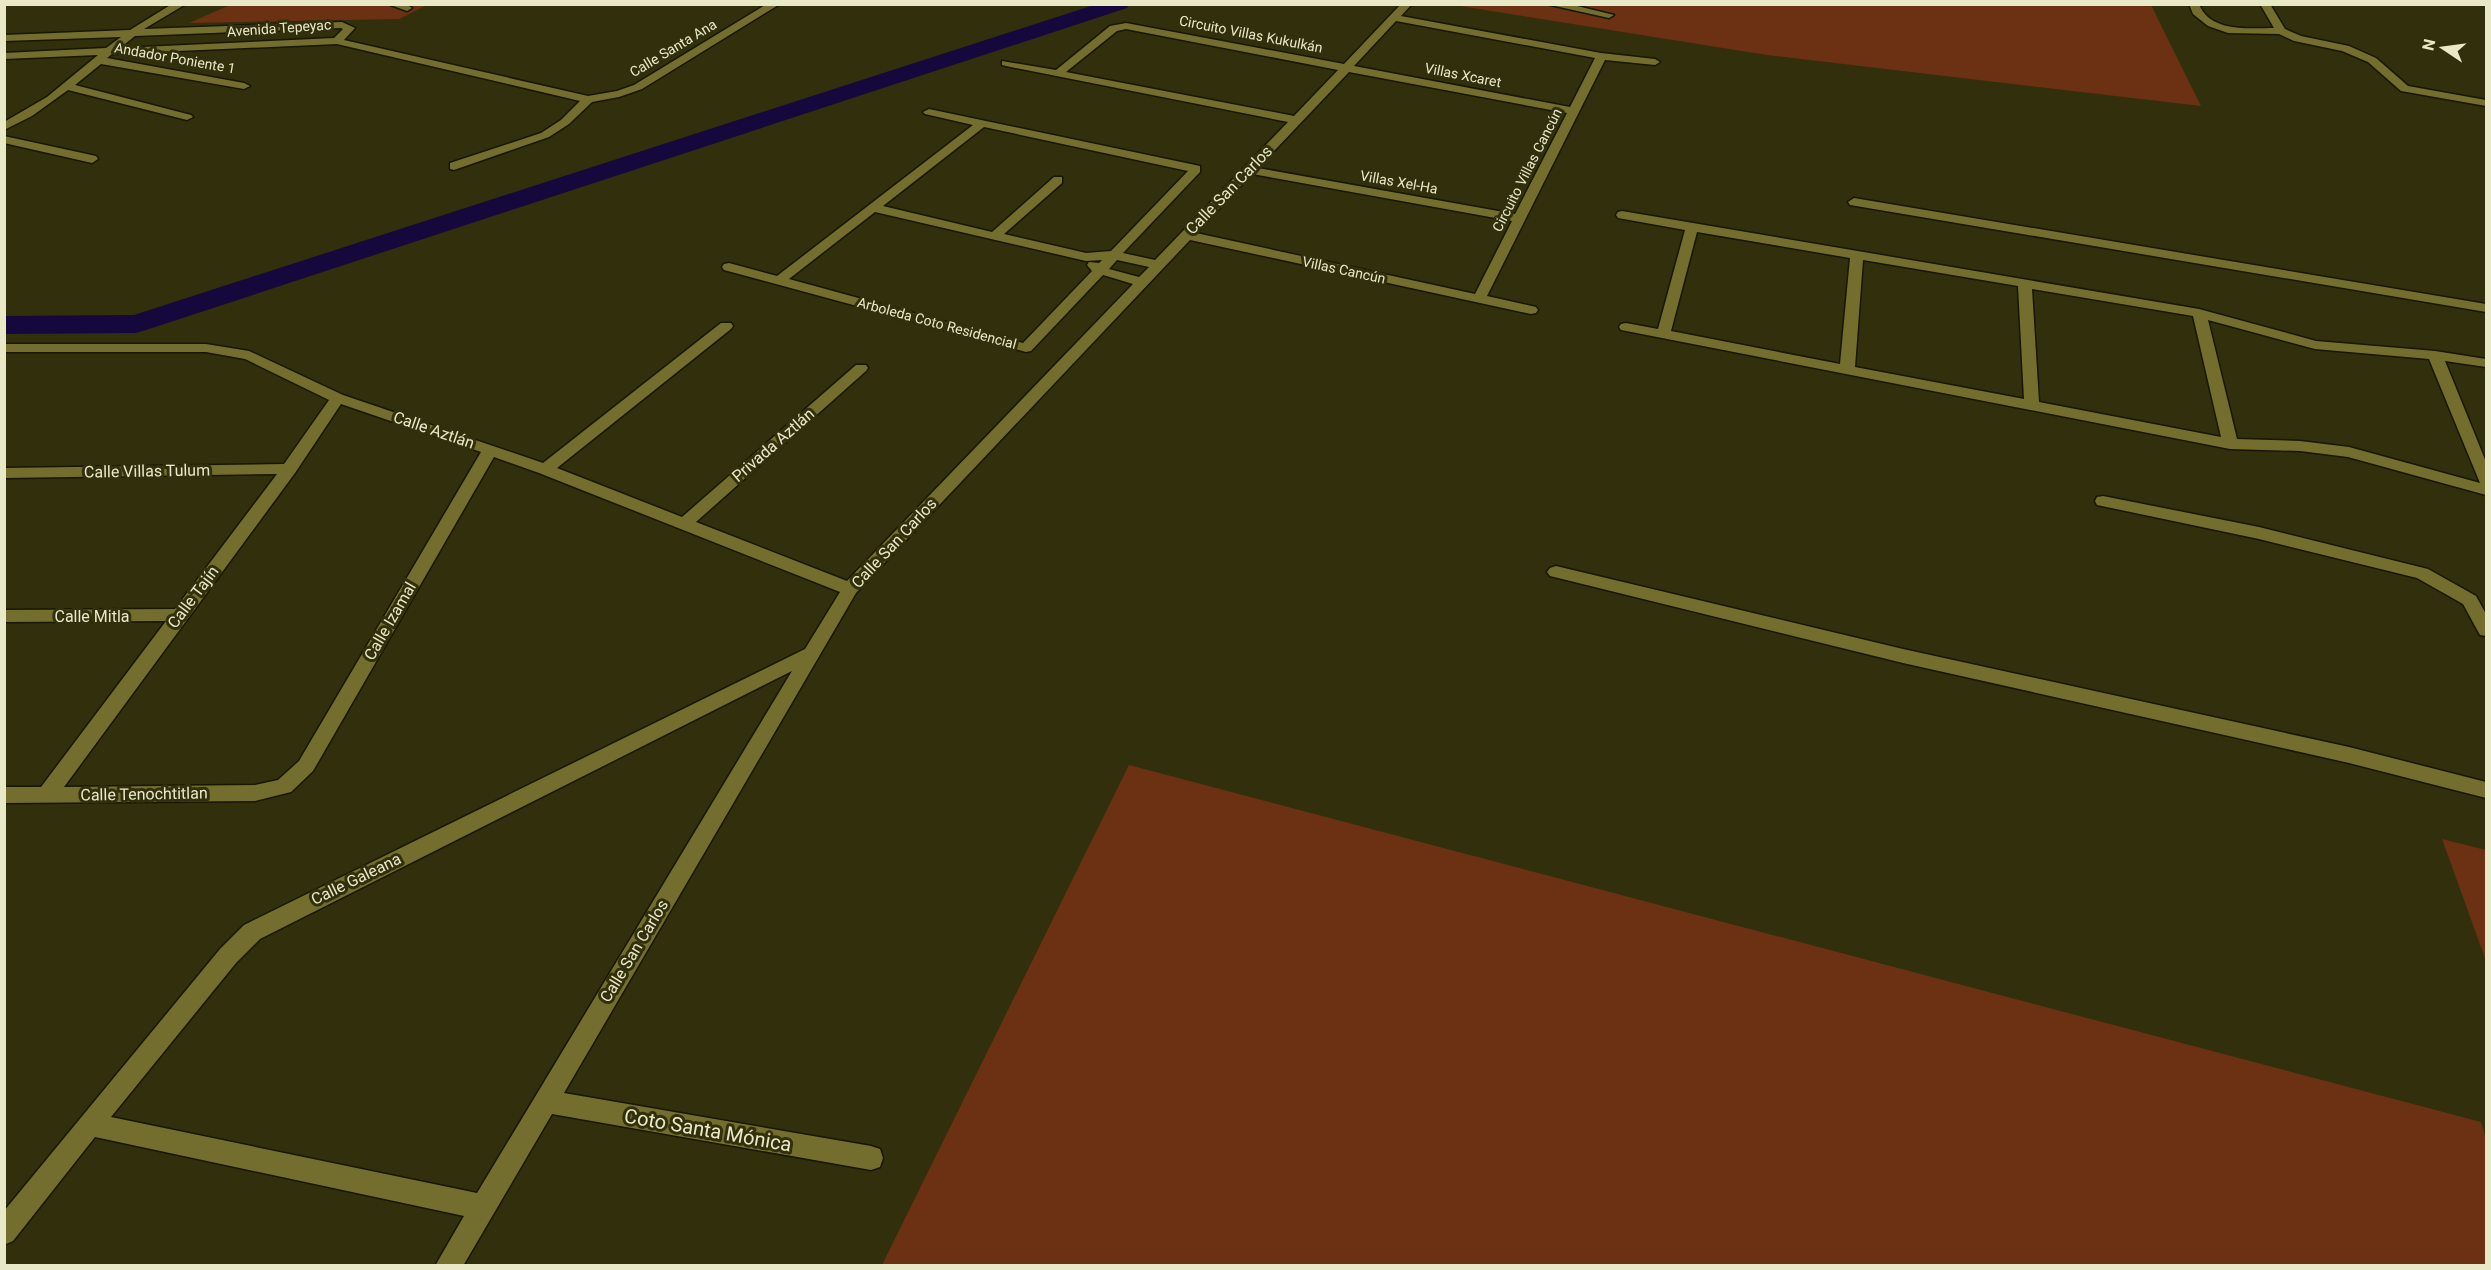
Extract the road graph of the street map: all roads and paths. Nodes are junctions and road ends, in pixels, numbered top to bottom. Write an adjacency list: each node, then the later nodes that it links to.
1 (181, 4): 11 (street)
2 (393, 4): 7 (street)
3 (775, 4): 24 (street, Calle Santa Ana)
4 (1551, 4): 9 (street)
5 (2194, 4): 10 (street)
6 (2265, 4): 10 (street)
7 (407, 8)
8 (1401, 11): 16 (street); 20 (street, Calle San Carlos)
9 (1609, 15)
10 (2281, 31): 25 (street)
11 (131, 33): 12 (street, Avenida Tepeyac); 13 (street, Avenida Tepeyac); 14 (street)
12 (4, 39)
13 (337, 41): 14 (street, Avenida Tepeyac); 24 (street)
14 (109, 52): 15 (street, Avenida Tepeyac); 17 (street)
15 (4, 56)
16 (1602, 56): 18 (street); 26 (street, Circuito Villas Cancún)
17 (99, 60): 22 (street, Andador Poniente 1); 23 (street)
18 (1655, 62)
19 (1006, 63): 21 (street)
20 (1347, 67): 21 (street, Circuito Villas Kukulkán); 26 (street, Villas Xcaret); 29 (street, Calle San Carlos)
21 (1058, 73): 29 (street)
22 (244, 86)
23 (68, 87): 28 (street); 31 (street)
24 (588, 99): 34 (street)
25 (2487, 103)
26 (1574, 111): 40 (street, Circuito Villas Cancún)
27 (928, 112): 30 (street, Arboleda Coto Residencial)
28 (187, 117)
29 (1296, 120): 35 (street, Calle San Carlos)
30 (982, 123): 38 (street); 44 (street, Arboleda Coto Residencial)
31 (4, 128)
32 (4, 139): 33 (street)
33 (92, 159)
34 (454, 166)
35 (1249, 170): 40 (street, Villas Xel-Ha); 42 (street, Calle San Carlos)
36 (1058, 180): 43 (street)
37 (1854, 202): 54 (street)
38 (873, 208): 43 (street); 50 (street)
39 (1622, 215): 41 (street)
40 (1519, 219): 53 (street, Circuito Villas Cancún)
41 (1692, 227): 45 (street); 59 (street)
42 (1187, 235): 47 (street, Calle San Carlos); 53 (street, Villas Cancún)
43 (995, 236): 46 (street)
44 (1114, 255): 46 (street); 47 (street); 49 (street, Arboleda Coto Residencial)
45 (1857, 255): 52 (street); 64 (street)
46 (1086, 257): 49 (street)
47 (1158, 265): 51 (street, Calle San Carlos)
48 (729, 267): 50 (street, Arboleda Coto Residencial)
49 (1100, 270): 50 (street, Arboleda Coto Residencial); 51 (street)
50 (780, 280)
51 (1142, 282): 77 (street, Calle San Carlos)
52 (2025, 284): 56 (street); 66 (street)
53 (1479, 299): 55 (street, Villas Cancún)
54 (2487, 308)
55 (1532, 310)
56 (2199, 313): 61 (street); 67 (street)
57 (726, 326): 70 (street)
58 (1626, 327): 59 (street)
59 (1663, 335): 64 (street)
60 (4, 348): 65 (street, Calle Aztlán)
61 (2435, 355): 62 (street); 72 (street)
62 (2487, 363)
63 (861, 368): 75 (street, Privada Aztlán)
64 (1847, 370): 66 (street)
65 (338, 398): 68 (street, Calle Aztlán); 69 (street, Calle Tajín)
66 (2032, 406): 67 (street)
67 (2230, 444): 73 (street)
68 (490, 450): 70 (street, Calle Aztlán); 82 (street, Calle Izamal)
69 (289, 469): 71 (street, Calle Villas Tulum); 78 (street, Calle Tajín)
70 (544, 469): 75 (street, Calle Aztlán)
71 (4, 473)
72 (2487, 480)
73 (2487, 490)
74 (2103, 501): 80 (street)
75 (685, 522): 77 (street, Calle Aztlán)
76 (1556, 572): 83 (street)
77 (850, 589): 81 (street, Calle San Carlos)
78 (180, 615): 79 (street, Calle Mitla); 85 (street, Calle Tajín)
79 (4, 616)
80 (2487, 630)
81 (810, 654): 86 (street, Calle San Carlos); 87 (street, Calle Galeana)
82 (284, 786): 85 (street, Calle Tenochtitlan)
83 (2487, 790)
84 (4, 795): 85 (street, Calle Tenochtitlan)
85 (46, 795)
86 (545, 1101): 88 (street, Coto Santa Mónica); 89 (street, Calle San Carlos)
87 (90, 1124): 89 (street); 90 (street, Calle Galeana)
88 (871, 1158)
89 (483, 1207): 91 (street, Calle San Carlos)
90 (4, 1232)
91 (448, 1266)

